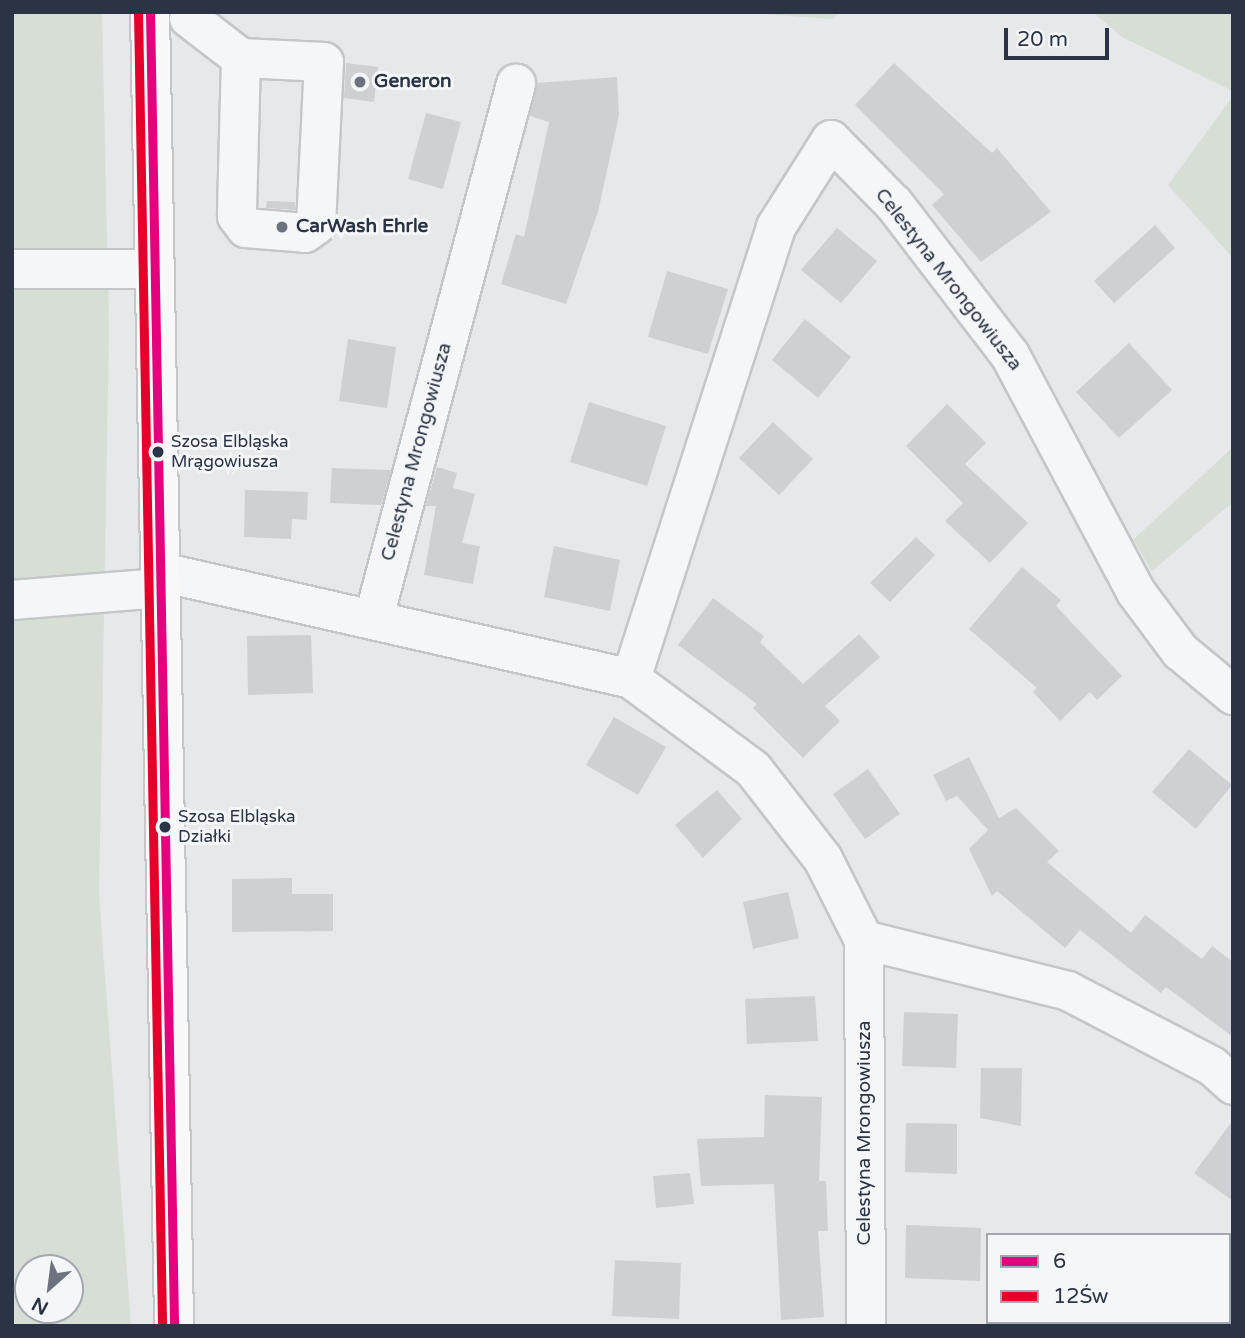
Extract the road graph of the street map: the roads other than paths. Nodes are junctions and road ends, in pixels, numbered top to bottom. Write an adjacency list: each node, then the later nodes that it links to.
1 (150, 12): 6 (main road)
2 (189, 18): 3 (street)
3 (241, 58): 3 (street)
4 (516, 84): 9 (street, Celestyna Mrongowiusza)
5 (12, 269): 6 (street)
6 (155, 269): 7 (main road)
7 (161, 580): 8 (street, Celestyna Mrongowiusza); 9 (street, Celestyna Mrongowiusza); 14 (main road)
8 (12, 600)
9 (374, 617): 10 (street, Celestyna Mrongowiusza)
10 (631, 679): 11 (street, Celestyna Mrongowiusza); 12 (street, Celestyna Mrongowiusza)
11 (1233, 695)
12 (864, 940): 13 (street); 15 (street, Celestyna Mrongowiusza)
13 (1233, 1085)
14 (174, 1326)
15 (866, 1326)

